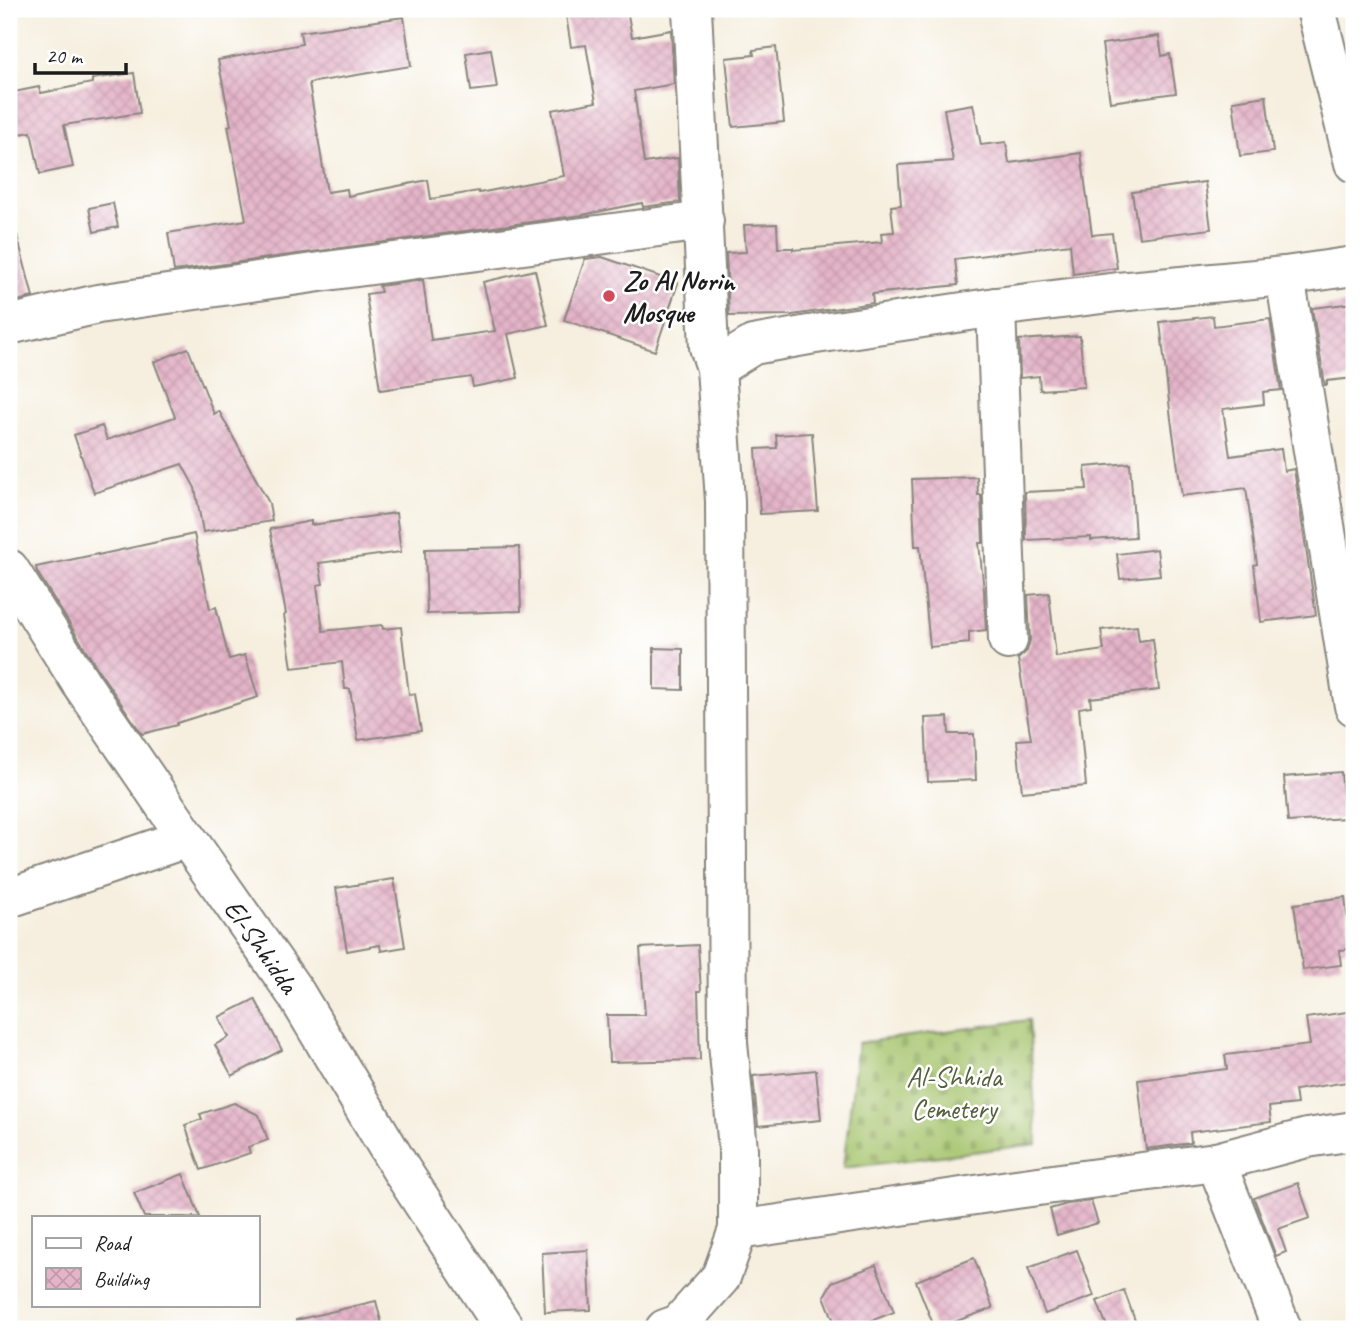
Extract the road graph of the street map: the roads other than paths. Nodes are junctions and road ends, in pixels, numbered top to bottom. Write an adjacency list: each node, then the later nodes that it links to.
1 (692, 9): 4 (street)
2 (1316, 9): 3 (street)
3 (1354, 163)
4 (704, 221): 8 (street); 9 (street)
5 (1354, 266): 6 (street)
6 (1285, 276): 7 (street); 12 (street)
7 (996, 307): 9 (street); 11 (street)
8 (9, 325)
9 (716, 368): 17 (street)
10 (9, 569): 13 (street, El-Shhidda)
11 (1009, 640)
12 (1354, 706)
13 (187, 838): 14 (street); 18 (street, El-Shhidda)
14 (9, 898)
15 (1354, 1131): 16 (street)
16 (1216, 1162): 17 (street); 20 (street)
17 (738, 1230): 19 (street)
18 (505, 1329)
19 (664, 1329)
20 (1282, 1329)

